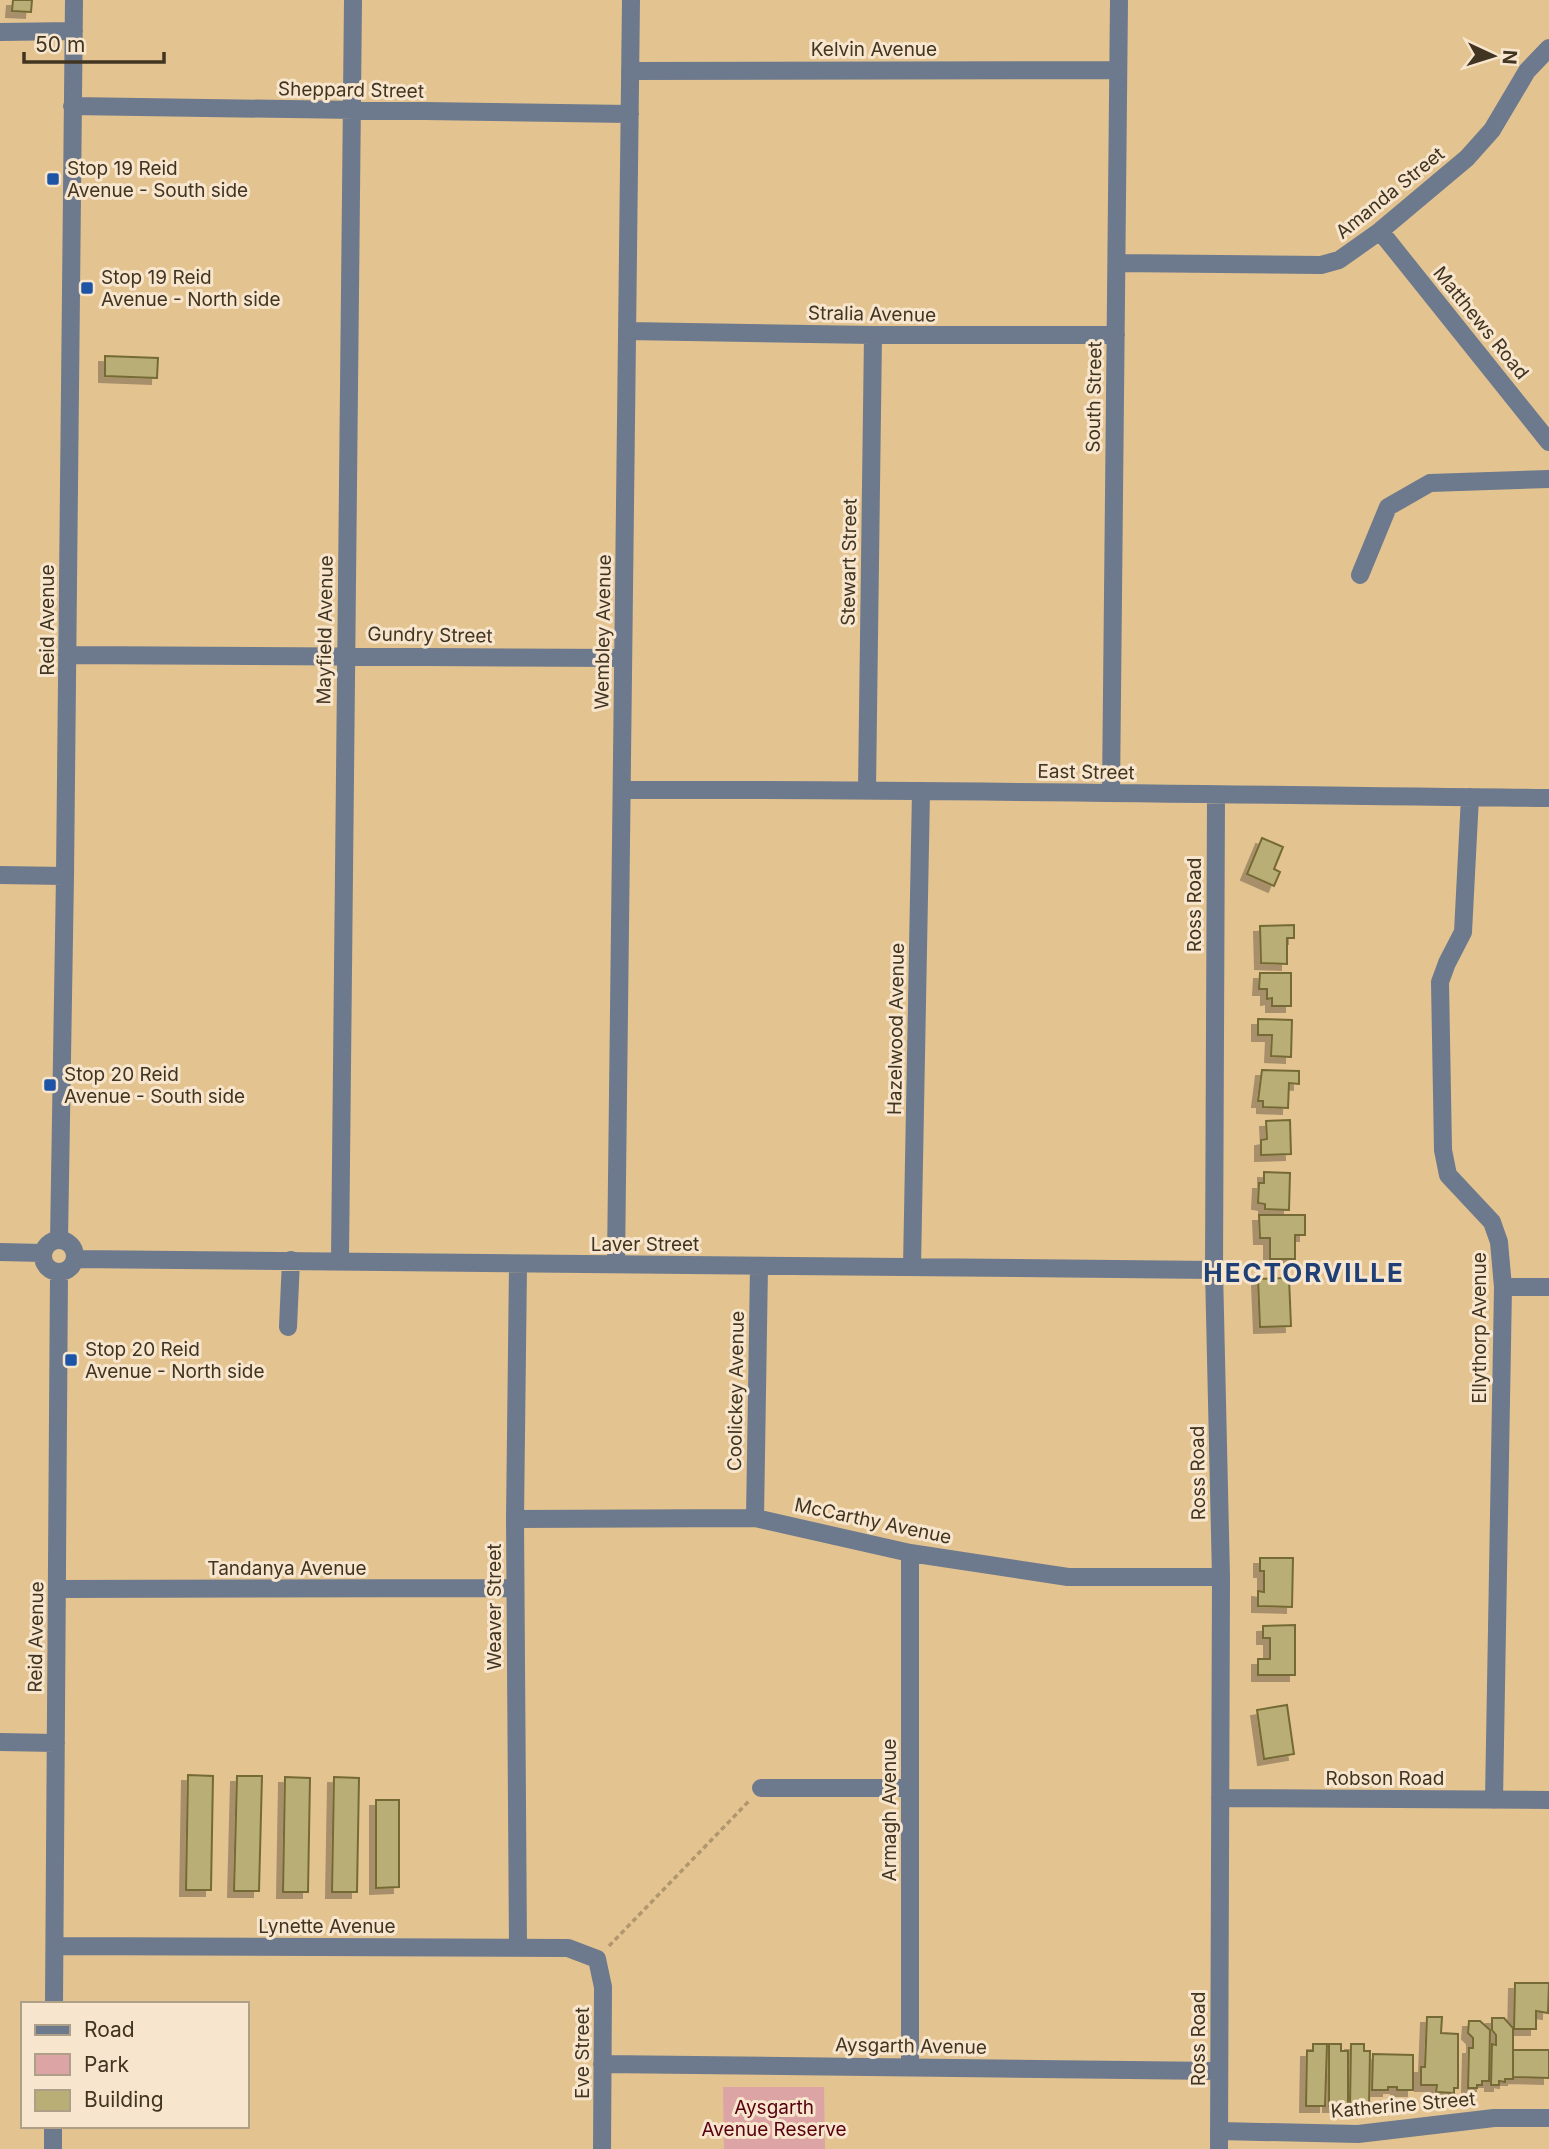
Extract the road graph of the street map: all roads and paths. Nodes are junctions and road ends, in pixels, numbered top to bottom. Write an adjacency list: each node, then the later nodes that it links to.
1 (74, 0): 5 (street, Reid Avenue)
2 (353, 0): 11 (street, Mayfield Avenue)
3 (631, 0): 9 (street, Wembley Avenue)
4 (1119, 0): 8 (street, South Street)
5 (74, 31): 6 (street); 10 (street, Reid Avenue)
6 (0, 32)
7 (1549, 48): 13 (street, Amanda Street)
8 (1117, 70): 9 (street, Kelvin Avenue); 14 (street, South Street)
9 (631, 71): 12 (street, Wembley Avenue)
10 (72, 106): 11 (street, Sheppard Street); 21 (street, Reid Avenue)
11 (352, 111): 12 (street, Sheppard Street); 22 (street, Mayfield Avenue)
12 (630, 114): 15 (street, Wembley Avenue)
13 (1380, 231): 14 (street, Amanda Street); 18 (street, Matthews Road)
14 (1117, 262): 17 (street, South Street)
15 (627, 331): 16 (street, Stralia Avenue); 23 (street, Wembley Avenue)
16 (873, 335): 17 (street, Stralia Avenue); 24 (street, Stewart Street)
17 (1116, 335): 27 (street, South Street)
18 (1549, 442)
19 (1549, 479): 20 (street)
20 (1360, 575)
21 (67, 655): 22 (street, Gundry Street); 32 (street, Reid Avenue)
22 (346, 655): 23 (street, Gundry Street); 38 (street, Mayfield Avenue)
23 (623, 658): 25 (street, Wembley Avenue)
24 (867, 789): 25 (street, East Street); 26 (street, East Street)
25 (622, 790): 39 (street, Wembley Avenue)
26 (921, 791): 27 (street, East Street); 42 (street, Hazelwood Avenue)
27 (1111, 793): 28 (street, East Street)
28 (1216, 796): 29 (street, East Street); 43 (street, Ross Road)
29 (1470, 797): 30 (street, East Street); 45 (street, Ellythorp Avenue)
30 (1549, 798)
31 (0, 875): 32 (street)
32 (65, 876): 33 (street, Reid Avenue)
33 (59, 1240): 35 (street); 36 (street)
34 (0, 1252): 35 (street)
35 (43, 1253): 44 (street)
36 (75, 1259): 37 (street, Laver Street); 44 (street)
37 (291, 1260): 38 (street, Laver Street); 47 (street)
38 (340, 1260): 40 (street, Laver Street)
39 (616, 1264): 40 (street, Laver Street); 41 (street, Laver Street)
40 (518, 1265): 49 (street, Weaver Street)
41 (759, 1266): 42 (street, Laver Street); 48 (street, Coolickey Avenue)
42 (912, 1267): 43 (street, Laver Street)
43 (1214, 1270): 51 (street, Ross Road)
44 (59, 1272): 53 (street, Reid Avenue)
45 (1503, 1287): 46 (street); 59 (street, Ellythorp Avenue)
46 (1549, 1287)
47 (288, 1327)
48 (755, 1518): 49 (street, McCarthy Avenue); 50 (street, McCarthy Avenue)
49 (515, 1519): 52 (street, Weaver Street)
50 (910, 1553): 51 (street, McCarthy Avenue); 57 (street, Armagh Avenue)
51 (1222, 1577): 58 (street, Ross Road)
52 (515, 1588): 53 (street, Tandanya Avenue); 62 (street, Weaver Street)
53 (58, 1589): 55 (street, Reid Avenue)
54 (0, 1742): 55 (street)
55 (56, 1743): 61 (street, Reid Avenue)
56 (761, 1788): 57 (street); 63 (path)
57 (910, 1788): 66 (street, Armagh Avenue)
58 (1220, 1798): 59 (street, Robson Road); 67 (street, Ross Road)
59 (1494, 1800): 60 (street, Robson Road)
60 (1549, 1800)
61 (55, 1946): 62 (street, Lynette Avenue); 64 (street, Reid Avenue)
62 (518, 1948): 63 (street, Lynette Avenue)
63 (597, 1959): 65 (street, Eve Street)
64 (54, 2002)
65 (602, 2064): 66 (street, Aysgarth Avenue); 72 (street, Eve Street)
66 (910, 2067): 67 (street, Aysgarth Avenue)
67 (1219, 2070): 70 (street, Ross Road)
68 (1549, 2118): 70 (street, Katherine Street)
69 (53, 2128): 71 (street)
70 (1219, 2140)
71 (53, 2149)
72 (602, 2149)

